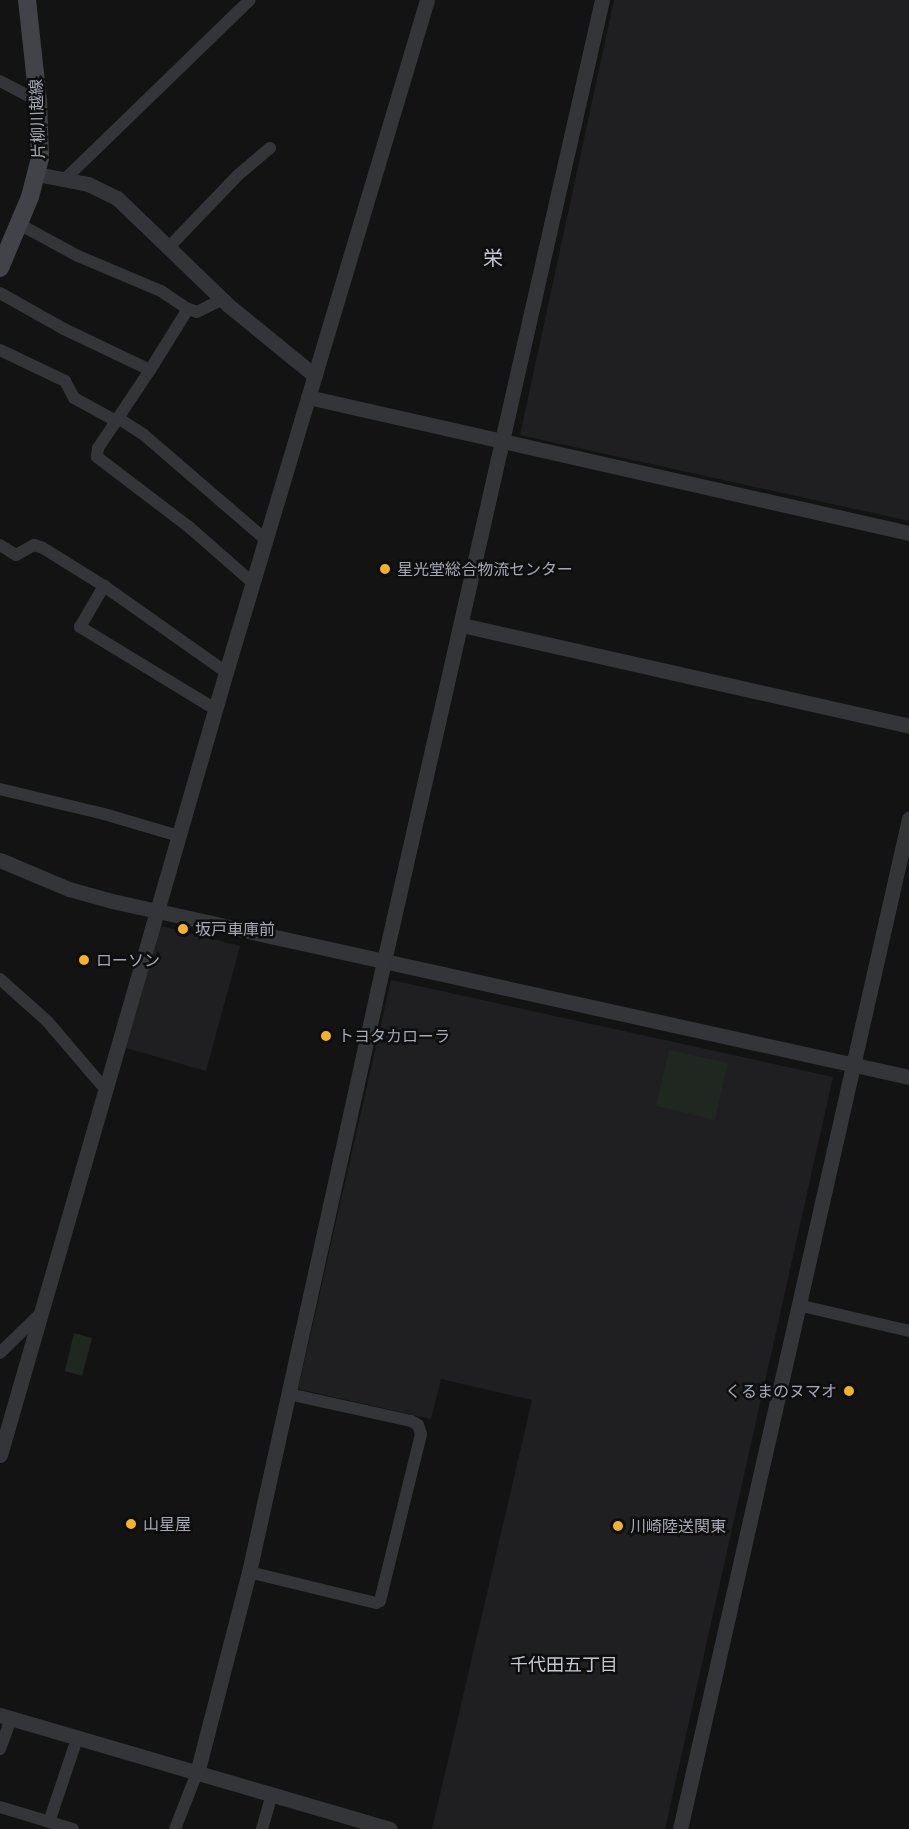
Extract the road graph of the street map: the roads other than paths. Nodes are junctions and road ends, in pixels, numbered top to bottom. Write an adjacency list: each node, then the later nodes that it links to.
1 (27, 0): 6 (main road, 片柳川越線)
2 (250, 0): 9 (street)
3 (427, 0): 19 (street)
4 (602, 0): 22 (street)
5 (0, 81): 6 (street)
6 (38, 101): 8 (main road, 片柳川越線)
7 (270, 148): 12 (street)
8 (37, 174): 9 (street); 10 (main road, 片柳川越線)
9 (65, 179): 12 (street)
10 (20, 224): 11 (main road, 片柳川越線); 16 (street)
11 (5, 240): 13 (main road, 片柳川越線)
12 (169, 247): 15 (street)
13 (0, 268)
14 (0, 293): 18 (street)
15 (222, 299): 16 (street); 19 (street)
16 (188, 309): 18 (street)
17 (0, 350): 21 (street)
18 (150, 370): 21 (street)
19 (315, 376): 20 (street)
20 (309, 397): 22 (street); 24 (street)
21 (117, 420): 24 (street); 26 (street)
22 (503, 441): 23 (street); 28 (street)
23 (909, 533)
24 (266, 540): 26 (street)
25 (0, 545): 27 (street)
26 (253, 583): 29 (street)
27 (104, 586): 29 (street); 30 (street)
28 (462, 625): 31 (street); 37 (street)
29 (226, 672): 30 (street)
30 (215, 709): 34 (street)
31 (909, 726)
32 (0, 789): 34 (street)
33 (909, 819): 39 (street)
34 (179, 836): 36 (street)
35 (0, 860): 36 (street)
36 (157, 911): 37 (street); 41 (street)
37 (384, 961): 39 (street); 46 (street)
38 (0, 979): 41 (street)
39 (853, 1065): 40 (street); 42 (street)
40 (909, 1077)
41 (105, 1089): 43 (street)
42 (798, 1305): 44 (street); 60 (street)
43 (42, 1312): 45 (street); 47 (street)
44 (909, 1331)
45 (0, 1353)
46 (288, 1394): 48 (street); 48 (street)
47 (0, 1453)
48 (249, 1572): 52 (street)
49 (6, 1717): 50 (street); 51 (street)
50 (77, 1739): 52 (street); 55 (street)
51 (0, 1749)
52 (197, 1773): 53 (street); 57 (street)
53 (272, 1793): 58 (street); 59 (street)
54 (0, 1809): 55 (street)
55 (49, 1822): 56 (street)
56 (73, 1829)
57 (175, 1829)
58 (262, 1829)
59 (390, 1829)
60 (680, 1829)

